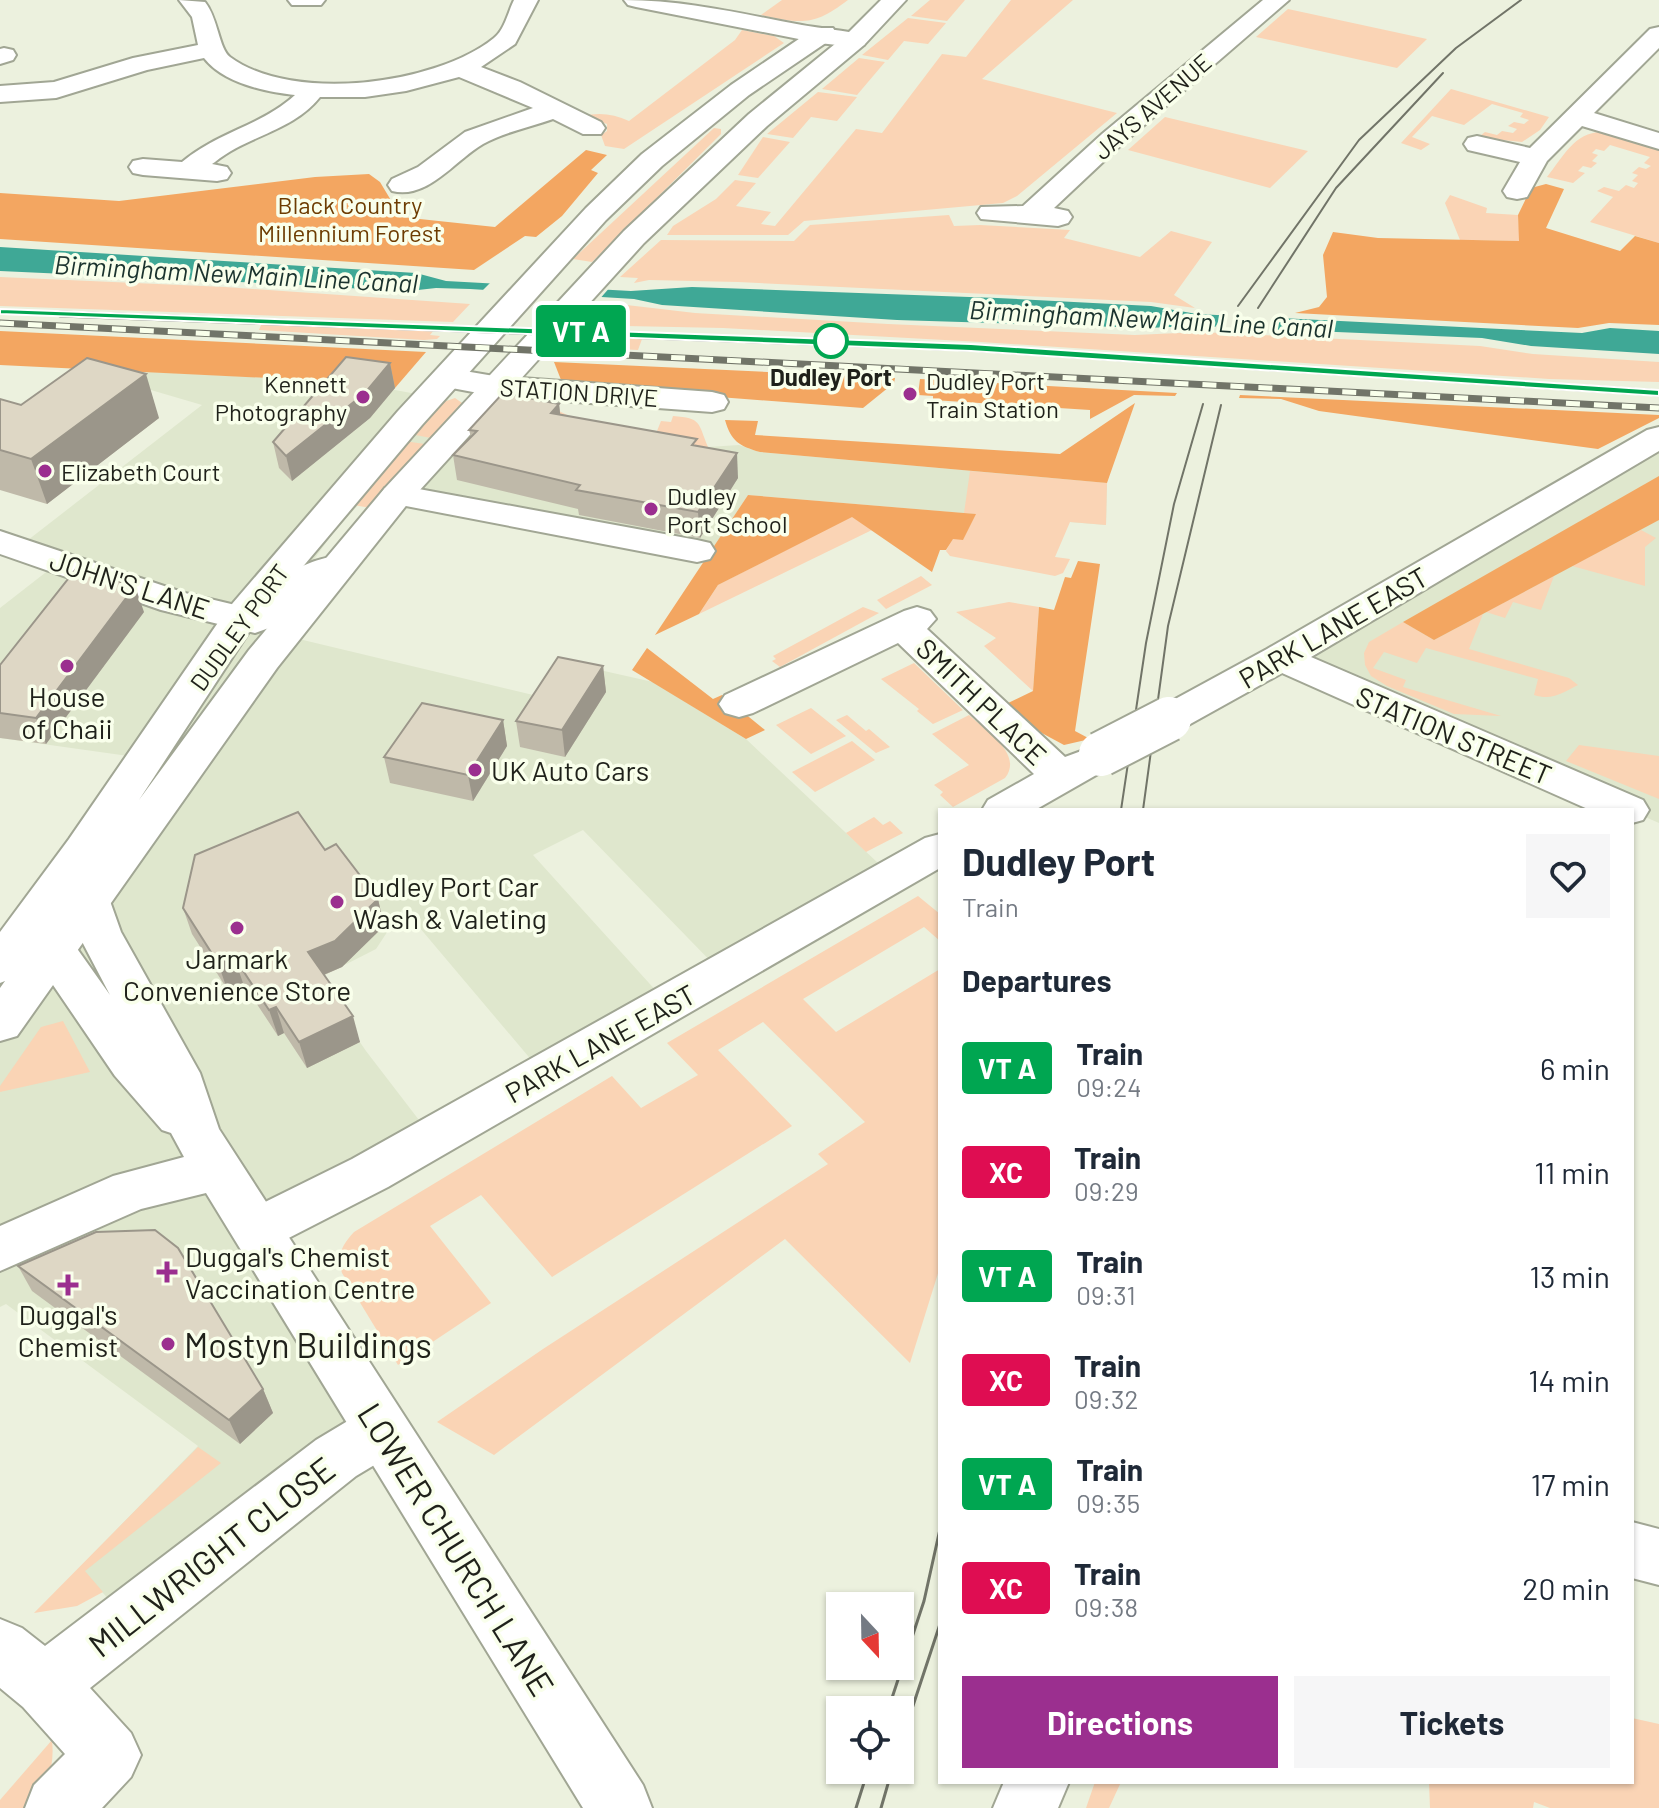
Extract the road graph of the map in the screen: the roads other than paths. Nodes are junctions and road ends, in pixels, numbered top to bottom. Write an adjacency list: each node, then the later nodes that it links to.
1 (191, 0): 12 (main road)
2 (300, 0): 3 (main road)
3 (313, 0)
4 (526, 0): 13 (main road)
5 (636, 0): 10 (main road)
6 (877, 0): 10 (main road, DUDLEY PORT)
7 (894, 0): 11 (main road)
8 (1277, 0): 28 (main road, JAYS AVENUE)
9 (1659, 35): 17 (main road)
10 (819, 36): 11 (main road); 30 (main road, DUDLEY PORT)
11 (855, 40): 31 (main road, DUDLEY PORT)
12 (209, 50): 14 (main road); 15 (main road)
13 (459, 68): 14 (main road); 16 (main road)
14 (313, 90): 23 (main road)
15 (0, 94)
16 (553, 110): 18 (main road); 25 (main road)
17 (1578, 117): 19 (main road); 21 (main road)
18 (592, 128)
19 (1659, 141)
20 (1477, 144): 21 (main road)
21 (1536, 157): 26 (main road)
22 (143, 167): 23 (main road)
23 (188, 171): 24 (main road)
24 (231, 175)
25 (402, 185)
26 (1517, 191)
27 (991, 213): 28 (main road)
28 (1030, 215): 29 (main road)
29 (1072, 218)
30 (447, 378): 31 (main road, STATION DRIVE); 38 (main road, DUDLEY PORT)
31 (494, 386): 32 (main road, STATION DRIVE); 34 (main road, DUDLEY PORT)
32 (712, 402)
33 (1659, 437): 39 (main road, PARK LANE EAST)
34 (397, 495): 36 (main road); 37 (main road, DUDLEY PORT)
35 (0, 542): 38 (main road, JOHN'S LANE)
36 (697, 551)
37 (339, 565): 38 (main road, JOHN'S LANE); 47 (main road, DUDLEY PORT)
38 (239, 619): 47 (main road, DUDLEY PORT)
39 (1281, 658): 41 (main road, PARK LANE EAST, bridge); 43 (main road, STATION STREET)
40 (739, 704): 41 (main road, SMITH PLACE)
41 (1061, 777): 42 (main road, PARK LANE EAST)
42 (1007, 808)
43 (1623, 808)
44 (1634, 813): 45 (main road, STATION STREET)
45 (1659, 823)
46 (938, 850): 51 (main road, PARK LANE EAST)
47 (60, 912): 48 (main road); 49 (main road); 50 (main road); 50 (main road)
48 (0, 966)
49 (0, 1023)
50 (206, 1153): 51 (main road, LOWER CHURCH LANE); 52 (main road)
51 (257, 1230): 53 (main road, LOWER CHURCH LANE)
52 (0, 1249)
53 (381, 1431): 56 (main road, MILLWRIGHT CLOSE); 59 (main road, LOWER CHURCH LANE)
54 (1634, 1551): 55 (main road)
55 (1659, 1557)
56 (22, 1667): 58 (main road, MILLWRIGHT CLOSE)
57 (1036, 1784): 60 (main road)
58 (57, 1808)
59 (620, 1808)
60 (1025, 1808)

